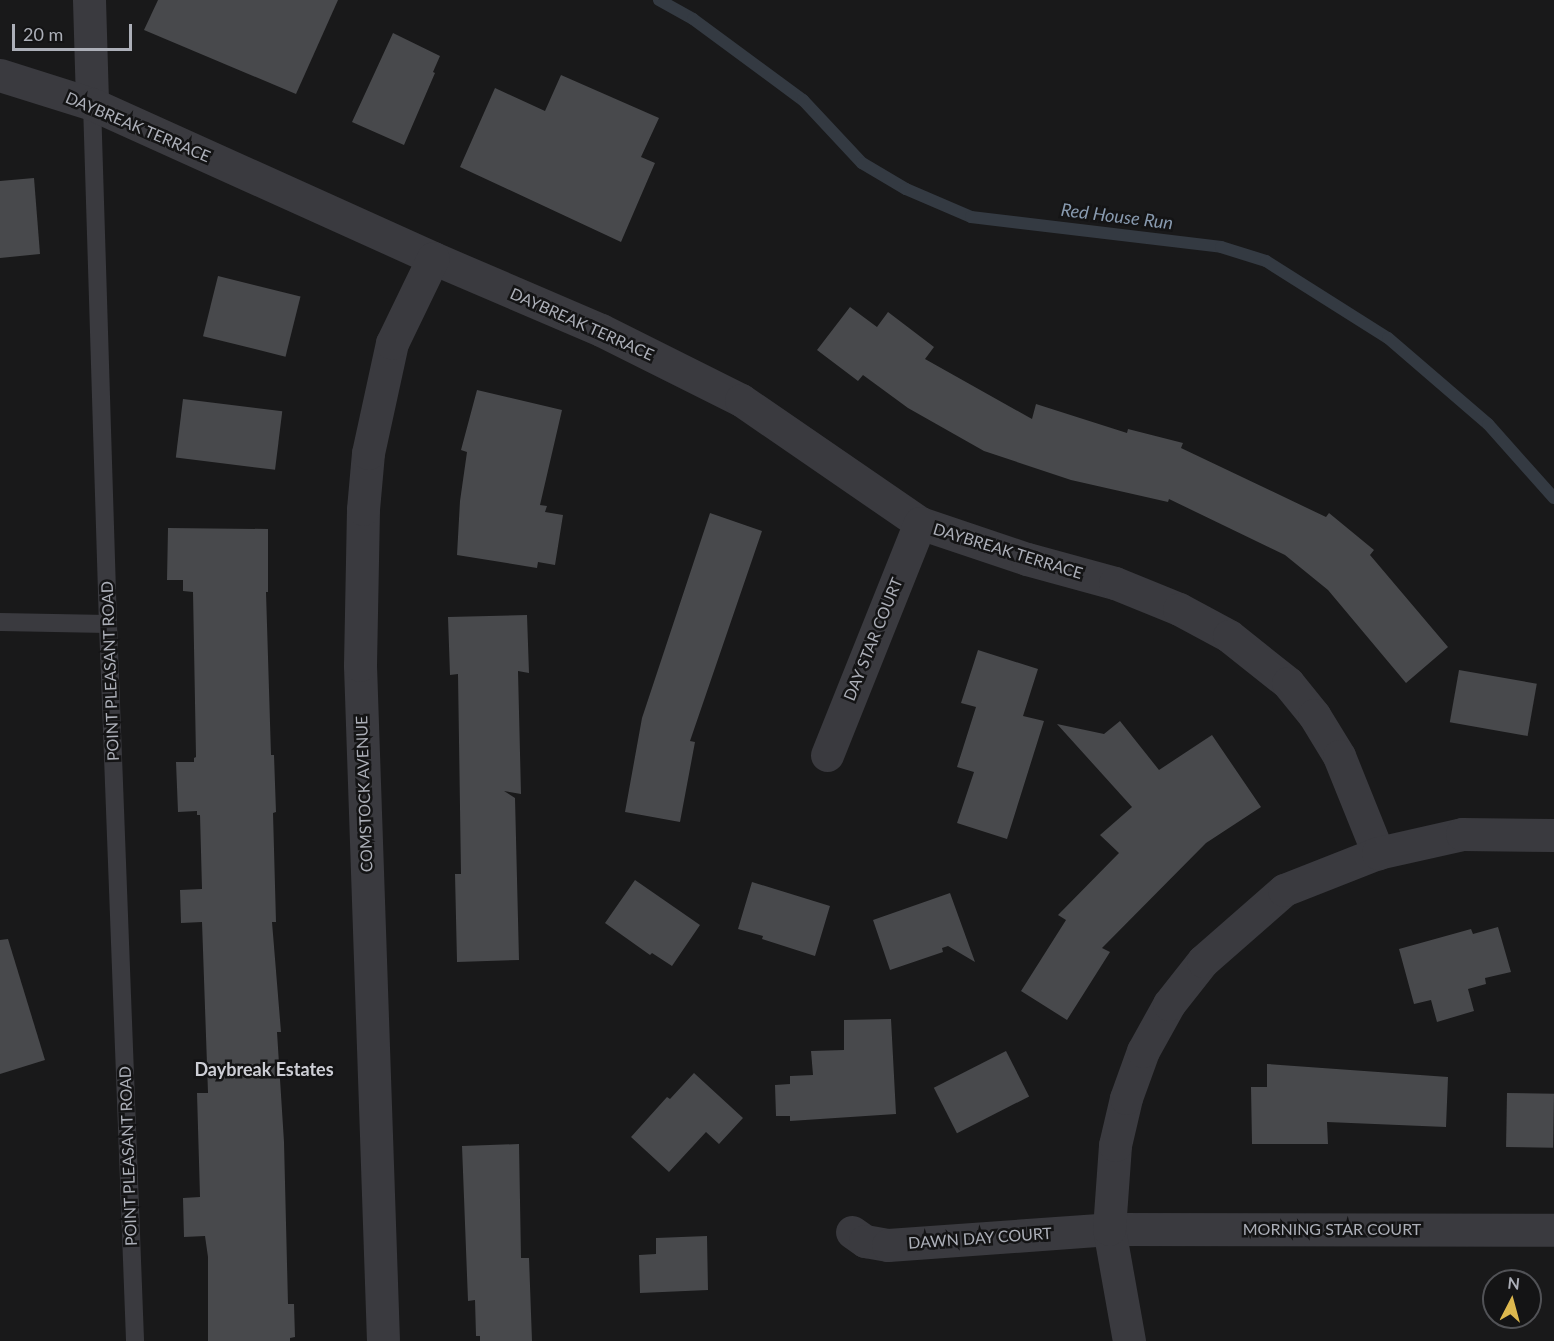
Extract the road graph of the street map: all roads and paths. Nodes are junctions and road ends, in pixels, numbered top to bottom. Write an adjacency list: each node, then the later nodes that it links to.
1 (89, 0): 3 (street, POINT PLEASANT ROAD)
2 (0, 75): 3 (street, DAYBREAK TERRACE)
3 (92, 104): 4 (street, DAYBREAK TERRACE); 7 (lane, POINT PLEASANT ROAD)
4 (434, 258): 5 (street, DAYBREAK TERRACE); 15 (street, COMSTOCK AVENUE)
5 (920, 523): 8 (street, DAY STAR COURT); 10 (street, DAYBREAK TERRACE)
6 (0, 622): 7 (lane)
7 (108, 624): 14 (lane, POINT PLEASANT ROAD)
8 (827, 755)
9 (1554, 835): 10 (street)
10 (1378, 853): 11 (street)
11 (1109, 1229): 12 (street, MORNING STAR COURT); 13 (street, DAWN DAY COURT); 16 (street)
12 (1554, 1230)
13 (852, 1232)
14 (135, 1341)
15 (383, 1341)
16 (1129, 1341)

